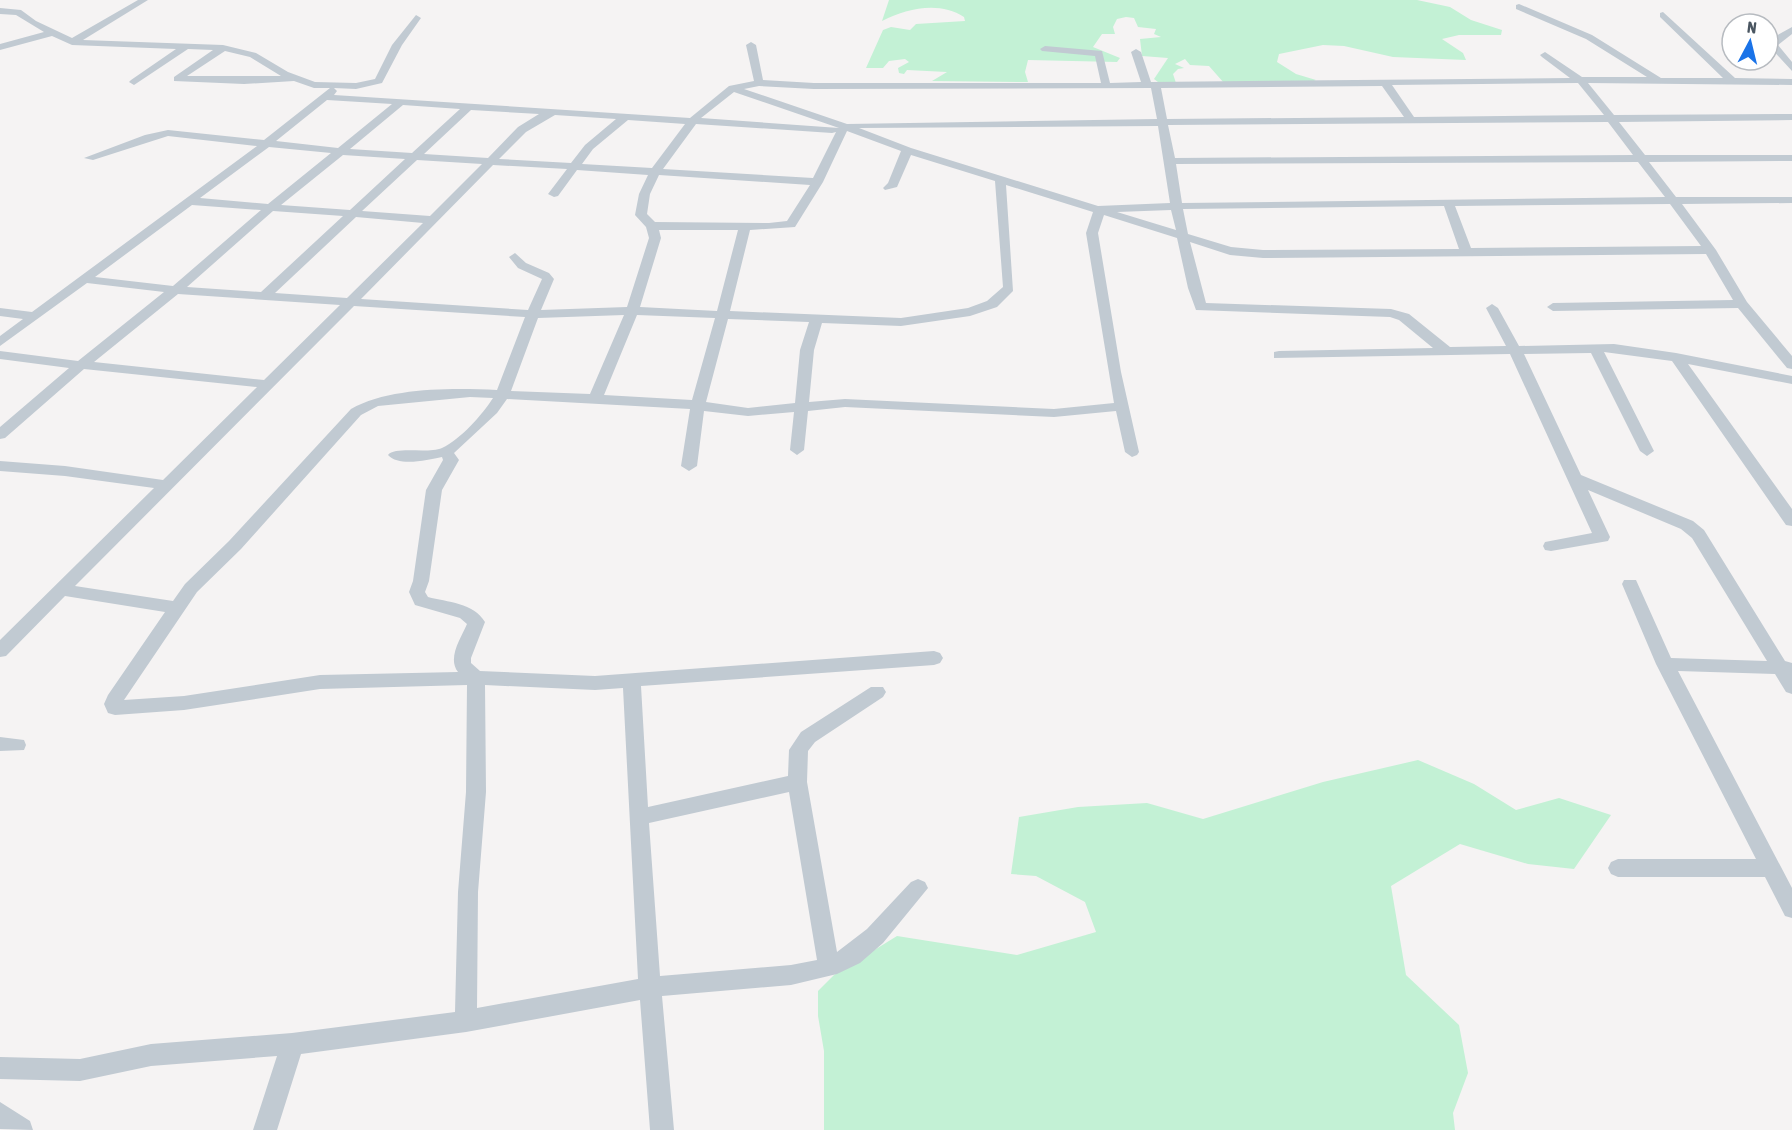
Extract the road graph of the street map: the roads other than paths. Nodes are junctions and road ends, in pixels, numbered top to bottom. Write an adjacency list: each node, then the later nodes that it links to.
1 (144, 0): 8 (street)
2 (1519, 7): 19 (street)
3 (0, 11): 7 (street)
4 (1663, 15): 22 (street)
5 (416, 18): 27 (street)
6 (1792, 30): 16 (street)
7 (51, 33): 8 (street); 11 (street)
8 (72, 42): 10 (street)
9 (751, 45): 24 (street)
10 (187, 46): 12 (street); 20 (street)
11 (0, 47)
12 (223, 48): 17 (street); 17 (street)
13 (1045, 50): 26 (street)
14 (1136, 52): 25 (street)
15 (1545, 55): 18 (street)
16 (1792, 68)
17 (294, 78): 27 (street)
18 (1581, 81): 19 (street); 21 (street); 35 (street)
19 (1660, 81): 22 (street)
20 (134, 82)
21 (1385, 82): 25 (street); 37 (street)
22 (1733, 82): 23 (street)
23 (1792, 82)
24 (759, 83): 26 (street); 28 (street)
25 (1151, 85): 26 (street); 38 (street)
26 (1106, 86)
27 (338, 87): 29 (street)
28 (733, 88): 36 (street); 39 (street)
29 (325, 97): 30 (street); 40 (street)
30 (401, 102): 31 (street); 42 (street)
31 (468, 107): 32 (street); 43 (street)
32 (557, 111): 33 (street); 47 (street)
33 (626, 117): 36 (street); 49 (street)
34 (1792, 117): 35 (street)
35 (1611, 118): 37 (street); 44 (street)
36 (694, 120): 39 (street); 50 (street)
37 (1411, 120): 38 (street)
38 (1163, 122): 39 (street); 48 (street)
39 (842, 128): 41 (street); 52 (street)
40 (267, 143): 42 (street); 45 (street); 56 (street)
41 (907, 150): 51 (street); 53 (street)
42 (339, 151): 43 (street); 60 (street)
43 (416, 156): 47 (street); 62 (street)
44 (1639, 157): 46 (street); 48 (street); 57 (street)
45 (89, 158)
46 (1792, 158)
47 (491, 161): 49 (street); 63 (street)
48 (1170, 161): 59 (street)
49 (574, 166): 50 (street); 54 (street)
50 (657, 171): 52 (street); 64 (street)
51 (1000, 179): 61 (street); 82 (street)
52 (817, 182): 65 (street)
53 (889, 188)
54 (554, 194)
55 (1792, 200): 57 (street)
56 (190, 201): 60 (street); 70 (street)
57 (1673, 202): 58 (street); 67 (street)
58 (1449, 204): 59 (street); 68 (street)
59 (1176, 205): 61 (street); 66 (street)
60 (271, 207): 62 (street); 71 (street)
61 (1100, 208): 66 (street); 99 (street)
62 (352, 213): 63 (street); 72 (street)
63 (433, 220): 73 (street)
64 (652, 226): 65 (street); 77 (street)
65 (745, 228): 81 (street)
66 (1183, 236): 68 (street); 85 (street)
67 (1710, 250): 68 (street); 74 (street)
68 (1466, 251)
69 (515, 257): 79 (street)
70 (82, 279): 71 (street); 80 (street)
71 (177, 290): 72 (street); 90 (street)
72 (266, 295): 73 (street)
73 (351, 299): 79 (street); 93 (street)
74 (1742, 304): 75 (street); 91 (street)
75 (1553, 307)
76 (1492, 308): 86 (street)
77 (632, 311): 79 (street); 81 (street); 96 (street)
78 (0, 312): 80 (street)
79 (532, 314): 94 (street)
80 (33, 316): 83 (street)
81 (723, 316): 82 (street); 98 (street)
82 (816, 320): 97 (street)
83 (0, 342)
84 (1595, 347): 86 (street); 89 (street); 102 (street)
85 (1447, 352): 86 (street); 87 (street)
86 (1516, 352): 108 (street)
87 (1279, 354)
88 (0, 355): 90 (street)
89 (1676, 357): 92 (street); 110 (street)
90 (81, 365): 93 (street); 100 (street)
91 (1792, 365)
92 (1786, 380): 95 (street)
93 (267, 384): 109 (street)
94 (502, 394): 96 (street); 103 (street); 114 (street)
95 (1792, 395)
96 (595, 400): 98 (street)
97 (802, 401): 98 (street); 99 (street); 101 (street)
98 (698, 406): 107 (street)
99 (1123, 406): 104 (street)
100 (0, 435)
101 (797, 450)
102 (1647, 451)
103 (446, 452): 105 (street); 119 (street)
104 (1132, 452)
105 (395, 455)
106 (0, 466): 109 (street)
107 (689, 466)
108 (1576, 479): 111 (street); 118 (street)
109 (166, 485): 113 (street)
110 (1792, 521)
111 (1551, 546)
112 (1630, 584): 117 (street)
113 (60, 590): 114 (street); 115 (street)
114 (177, 608): 119 (street)
115 (0, 651)
116 (934, 658): 120 (street)
117 (1665, 664): 118 (street); 126 (street)
118 (1787, 668): 121 (street)
119 (476, 678): 120 (street); 131 (street)
120 (632, 681): 124 (street)
121 (1792, 687)
122 (877, 692): 123 (street)
123 (797, 782): 124 (street); 129 (street)
124 (640, 817): 130 (street)
125 (1618, 868): 126 (street)
126 (1771, 868): 128 (street)
127 (918, 888): 129 (street)
128 (1792, 909)
129 (829, 967): 130 (street)
130 (652, 987): 131 (street); 137 (street)
131 (466, 1021): 132 (street)
132 (292, 1044): 133 (street); 136 (street)
133 (0, 1068)
134 (0, 1114): 135 (street)
135 (21, 1130)
136 (265, 1130)
137 (662, 1130)

